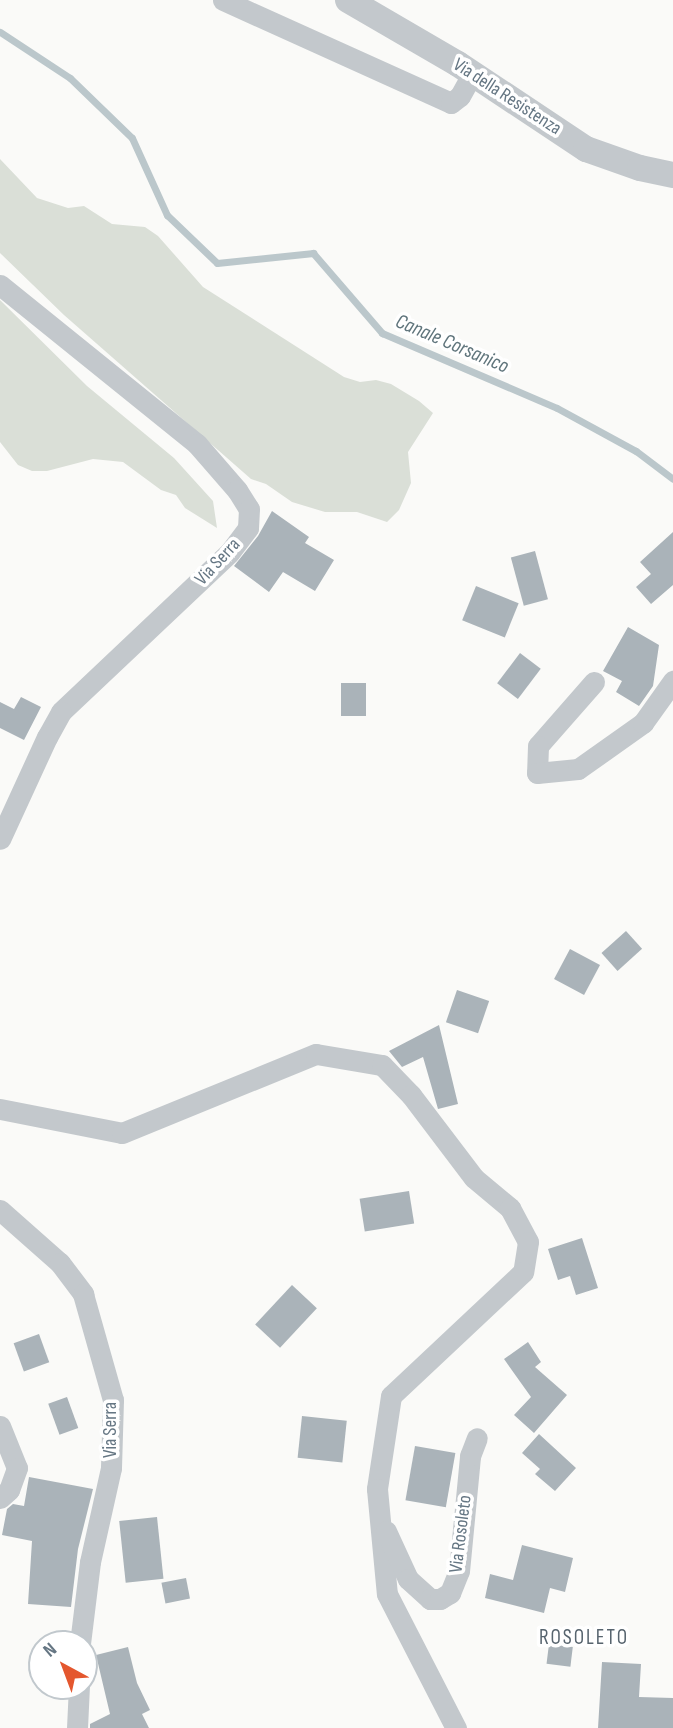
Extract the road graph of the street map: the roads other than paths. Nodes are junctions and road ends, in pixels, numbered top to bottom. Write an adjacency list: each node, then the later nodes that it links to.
1 (223, 0): 3 (street)
2 (348, 0): 3 (street, Via della Resistenza)
3 (472, 74): 4 (street, Via della Resistenza)
4 (673, 175)
5 (0, 285): 8 (street, Via Serra)
6 (673, 681): 7 (street)
7 (594, 682)
8 (0, 839)
9 (0, 1109): 14 (street)
10 (0, 1210): 15 (street, Via Serra)
11 (0, 1426): 13 (street)
12 (477, 1438): 14 (street, Via Rosoleto)
13 (0, 1498)
14 (380, 1516): 18 (street)
15 (82, 1630)
16 (78, 1700): 17 (street)
17 (77, 1728)
18 (456, 1728)

